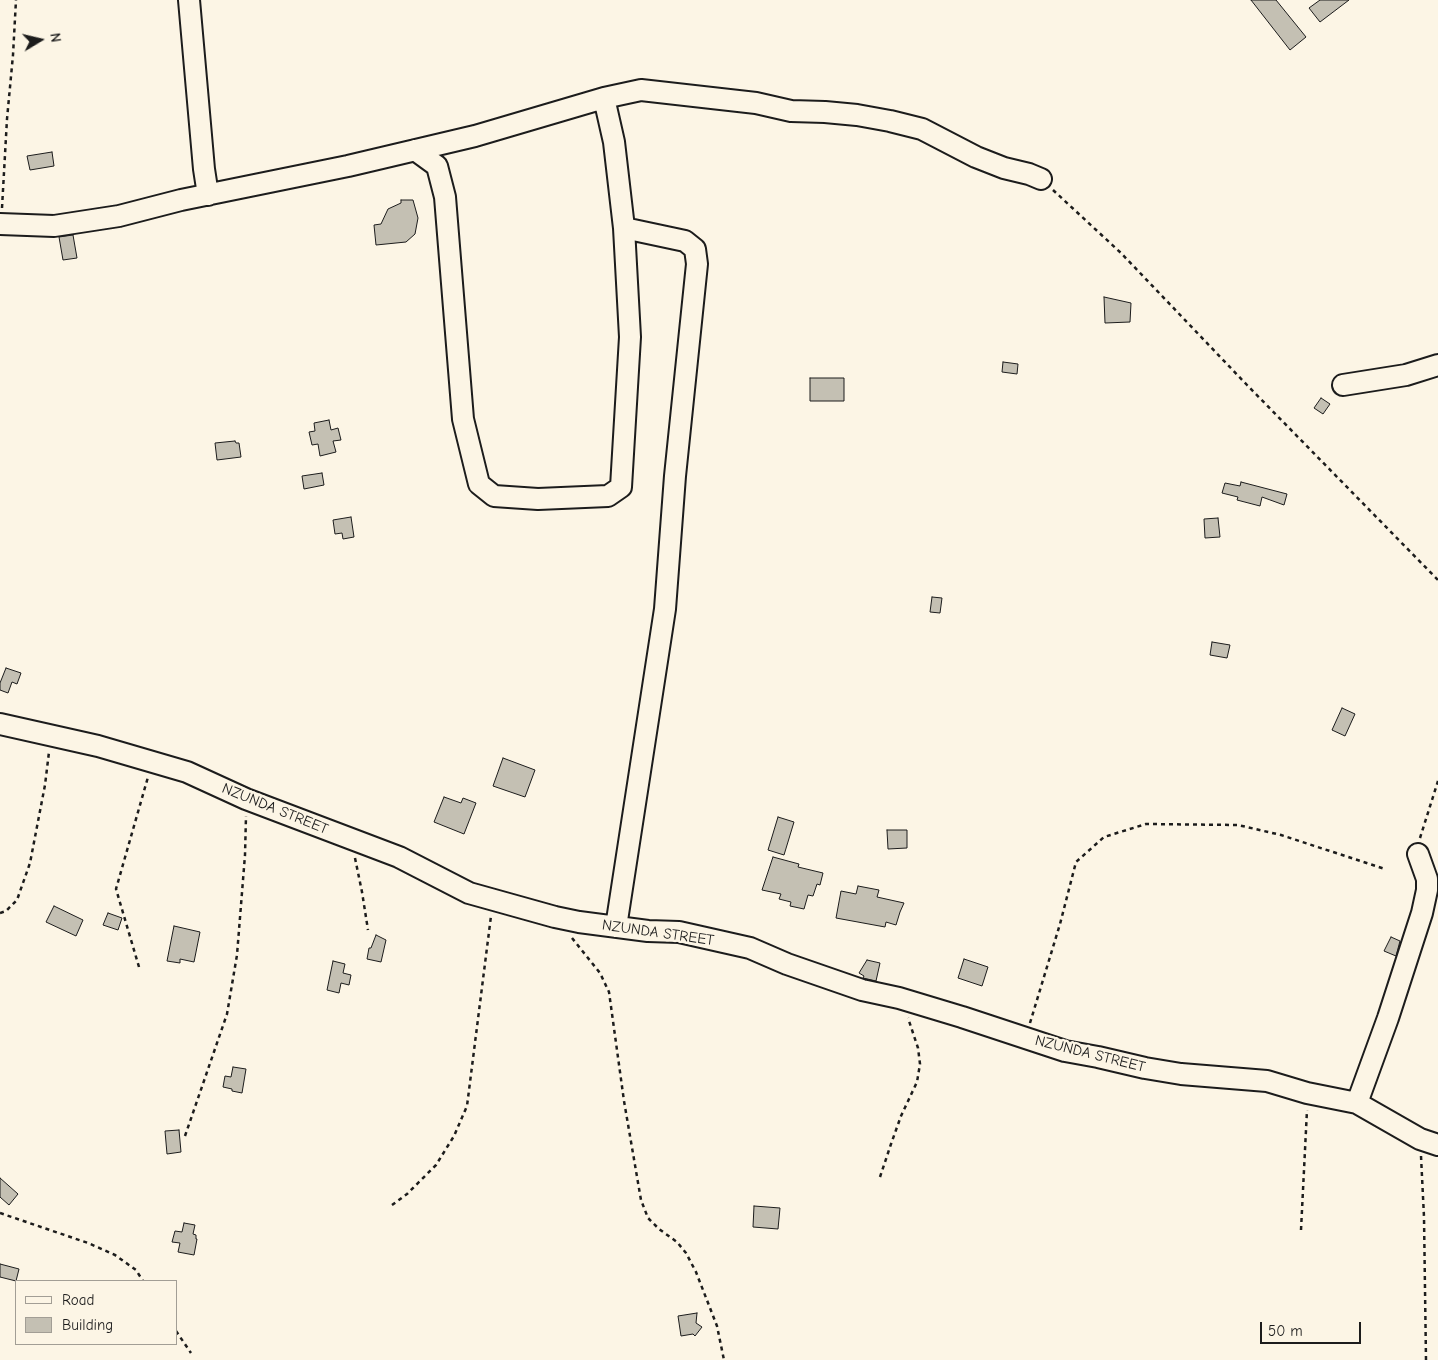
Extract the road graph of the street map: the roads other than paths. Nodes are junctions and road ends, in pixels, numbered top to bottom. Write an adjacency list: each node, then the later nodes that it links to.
1 (189, 0): 5 (street)
2 (604, 98): 3 (street); 4 (street); 7 (street)
3 (414, 150): 5 (street); 7 (street)
4 (1040, 179)
5 (208, 195): 6 (street)
6 (1, 224)
7 (624, 228): 12 (street)
8 (1438, 366): 9 (street)
9 (1343, 385)
10 (0, 724): 12 (street, NZUNDA STREET)
11 (1418, 854): 13 (street)
12 (616, 927): 13 (street, NZUNDA STREET)
13 (1357, 1102): 14 (street, NZUNDA STREET)
14 (1429, 1142)

